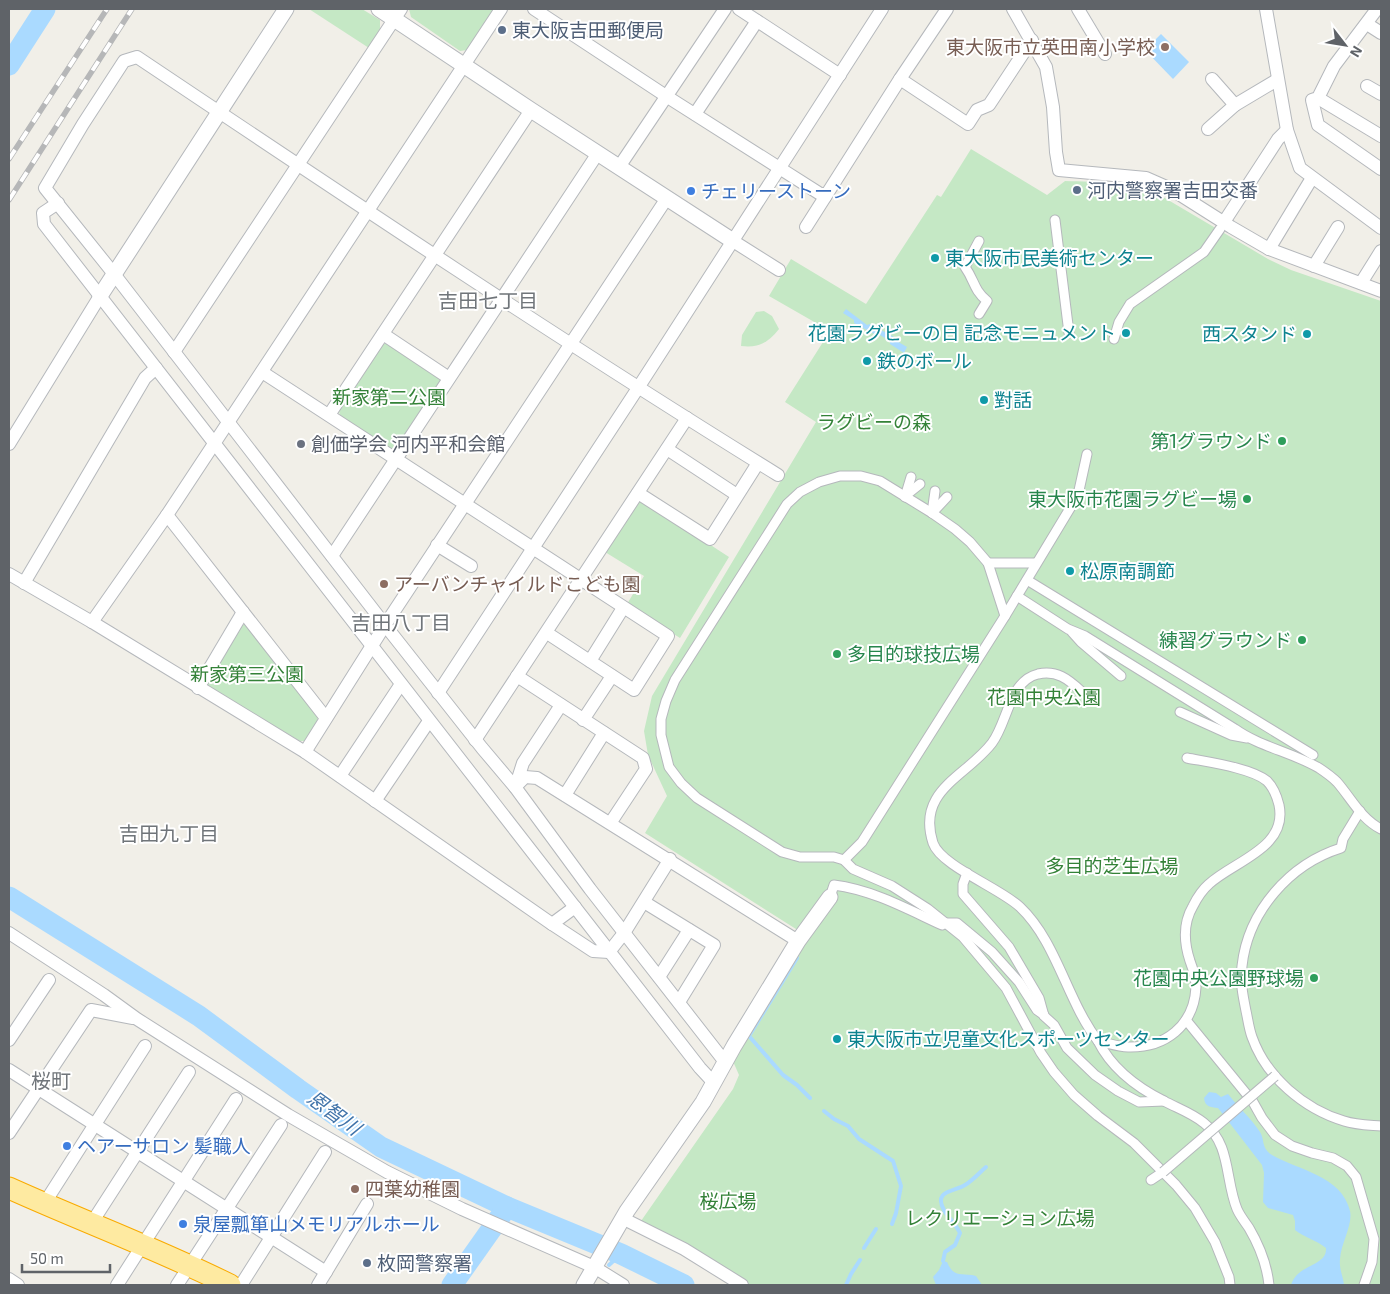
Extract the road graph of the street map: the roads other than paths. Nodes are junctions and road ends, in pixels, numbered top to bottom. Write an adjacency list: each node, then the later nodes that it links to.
1 (286, 9): 30 (street)
2 (379, 9): 13 (street)
3 (501, 9): 19 (street)
4 (534, 9): 26 (street)
5 (725, 9): 26 (street)
6 (739, 9): 14 (street)
7 (882, 9): 20 (street)
8 (947, 9): 21 (street)
9 (1013, 9): 17 (street)
10 (1078, 9): 18 (street)
11 (1268, 10): 23 (street)
12 (1373, 10): 15 (street)
13 (398, 14): 19 (street); 36 (street)
14 (757, 21): 20 (street); 31 (street)
15 (1367, 24): 16 (street); 27 (street)
16 (1381, 33)
17 (1032, 40): 21 (street); 47 (street)
18 (1105, 54)
19 (464, 64): 29 (street); 44 (street)
20 (840, 75): 38 (street)
21 (900, 79): 41 (street)
22 (1212, 80): 28 (street)
23 (1277, 80): 28 (street); 33 (street)
24 (1367, 86): 25 (street)
25 (1381, 94)
26 (666, 96): 31 (street); 37 (street)
27 (1318, 98): 34 (street); 39 (street)
28 (1234, 105): 32 (street)
29 (531, 110): 35 (street); 54 (street)
30 (219, 111): 36 (street); 43 (street); 57 (street)
31 (695, 114): 38 (street)
32 (1208, 129)
33 (1286, 130): 40 (street); 47 (street)
34 (1381, 136)
35 (598, 153): 37 (street); 61 (street)
36 (299, 164): 44 (street); 67 (street)
37 (620, 167): 42 (street)
38 (781, 168): 41 (street); 50 (street)
39 (1381, 168)
40 (1312, 178): 49 (street); 52 (street)
41 (825, 196): 46 (street)
42 (667, 198): 50 (street); 66 (street)
43 (58, 203): 57 (street); 60 (street)
44 (367, 210): 54 (street); 69 (street)
45 (1055, 220): 63 (street)
46 (806, 226)
47 (1222, 226): 52 (street); 65 (street)
48 (1338, 227): 55 (street)
49 (1381, 228)
50 (733, 240): 56 (street); 71 (street)
51 (980, 241): 62 (street)
52 (1269, 249): 55 (street)
53 (1381, 251): 58 (street)
54 (434, 254): 61 (street); 64 (street)
55 (1314, 266): 58 (street)
56 (780, 270)
57 (114, 274): 60 (street); 67 (street)
58 (1361, 283): 59 (street)
59 (1381, 290)
60 (100, 296): 68 (street); 76 (street)
61 (502, 298): 66 (street); 70 (street)
62 (979, 314)
63 (1068, 333)
64 (383, 334): 70 (street); 72 (street)
65 (1114, 339)
66 (571, 344): 71 (street); 89 (street)
67 (174, 352): 74 (street)
68 (156, 368): 75 (street); 101 (street)
69 (262, 372): 72 (street); 74 (street)
70 (449, 378): 79 (street)
71 (638, 388): 73 (street); 93 (street)
72 (329, 415): 79 (street)
73 (687, 418): 77 (street); 80 (street)
74 (228, 423): 75 (street); 94 (street)
75 (214, 442): 91 (street); 110 (street)
76 (9, 444)
77 (667, 449): 85 (street); 86 (street)
78 (1087, 454): 96 (street)
79 (395, 459): 89 (street); 94 (street)
80 (758, 463): 81 (street); 86 (street)
81 (778, 475)
82 (911, 477): 87 (street)
83 (920, 484): 87 (street)
84 (935, 491): 90 (street)
85 (638, 493): 86 (street); 99 (street)
86 (737, 495)
87 (905, 497): 90 (street); 138 (street)
88 (946, 497): 90 (street)
89 (464, 504): 92 (street); 93 (street)
90 (932, 513): 95 (street)
91 (167, 515): 104 (street); 106 (street)
92 (438, 545): 97 (street); 107 (street)
93 (532, 549): 99 (street); 118 (street)
94 (332, 556): 107 (street)
95 (988, 563): 96 (street); 105 (street)
96 (1036, 563): 100 (street)
97 (471, 566)
98 (9, 574): 101 (street)
99 (580, 580): 103 (street); 109 (street)
100 (1027, 580): 102 (street); 128 (street)
101 (24, 583): 106 (street)
102 (1017, 596): 105 (street); 108 (street)
103 (623, 608): 111 (street); 113 (street)
104 (243, 612): 116 (street); 121 (street)
105 (1005, 616): 138 (street)
106 (92, 622): 116 (street)
107 (384, 625): 110 (street); 118 (street)
108 (1068, 629): 114 (street); 125 (street)
109 (546, 633): 111 (street); 112 (street)
110 (372, 646): 115 (street); 121 (street)
111 (590, 662): 113 (street)
112 (517, 676): 119 (street); 126 (street)
113 (612, 676): 122 (street)
114 (1121, 676)
115 (401, 684): 123 (street); 130 (street)
116 (198, 688): 127 (street)
117 (1081, 691): 139 (street)
118 (438, 692): 126 (street)
119 (560, 705): 122 (street); 131 (street)
120 (1180, 712): 125 (street)
121 (326, 718): 127 (street)
122 (583, 720): 124 (street)
123 (429, 722): 133 (street); 142 (street)
124 (604, 734): 132 (street); 135 (street)
125 (1248, 738): 134 (street)
126 (475, 740): 131 (street)
127 (305, 752): 130 (street)
128 (1313, 755)
129 (1187, 758): 155 (street)
130 (340, 776): 133 (street)
131 (515, 787): 132 (street); 147 (street)
132 (566, 795): 135 (street)
133 (376, 801): 144 (street)
134 (1360, 811): 136 (street); 162 (street)
135 (611, 822): 137 (street)
136 (1381, 829)
137 (670, 859): 141 (street); 148 (street)
138 (844, 860): 143 (street)
139 (967, 872): 153 (street); 157 (street)
140 (830, 897): 143 (street); 148 (street)
141 (644, 902): 145 (street); 147 (street)
142 (575, 908): 144 (street); 149 (street)
143 (946, 923): 153 (street); 173 (street)
144 (552, 924): 149 (street)
145 (689, 930): 150 (street); 152 (street)
146 (9, 932): 154 (street)
147 (624, 933): 149 (street); 150 (street)
148 (798, 941): 159 (street)
149 (609, 952): 163 (street)
150 (659, 977): 152 (street)
151 (49, 980): 156 (street)
152 (679, 1002): 159 (street)
153 (1044, 1016): 166 (street)
154 (137, 1019): 164 (street); 185 (street)
155 (1186, 1020): 157 (street); 199 (street)
156 (9, 1040)
157 (1098, 1041): 166 (street)
158 (145, 1046): 167 (street)
159 (725, 1062): 163 (street)
160 (9, 1070): 164 (street)
161 (189, 1072): 171 (street)
162 (1275, 1076): 169 (street); 173 (street, bridge)
163 (713, 1082): 180 (street)
164 (38, 1088): 167 (street); 170 (street)
165 (236, 1099): 175 (street)
166 (1164, 1101): 198 (street)
167 (95, 1124): 171 (street); 177 (street)
168 (281, 1125): 179 (street)
169 (1381, 1126)
170 (9, 1133)
171 (138, 1152): 175 (street); 181 (street)
172 (325, 1152): 182 (street)
173 (1163, 1172): 174 (street); 197 (street)
174 (1151, 1180)
175 (183, 1181): 179 (street); 183 (street)
176 (9, 1188): 177 (highway)
177 (44, 1204): 181 (highway)
178 (367, 1204): 186 (street)
179 (227, 1209): 182 (street); 184 (street)
180 (621, 1221): 185 (street); 196 (street)
181 (91, 1224): 183 (highway)
182 (272, 1237): 186 (street); 192 (street)
183 (142, 1245): 184 (highway); 189 (street)
184 (190, 1265): 190 (street); 191 (highway)
185 (596, 1265): 194 (street); 195 (street)
186 (326, 1272): 193 (street)
187 (9, 1279): 188 (street)
188 (18, 1285)
189 (116, 1285)
190 (178, 1285)
191 (230, 1285)
192 (240, 1285)
193 (318, 1285)
194 (584, 1285)
195 (623, 1285)
196 (742, 1285)
197 (1230, 1285)
198 (1269, 1285)
199 (1364, 1285)

